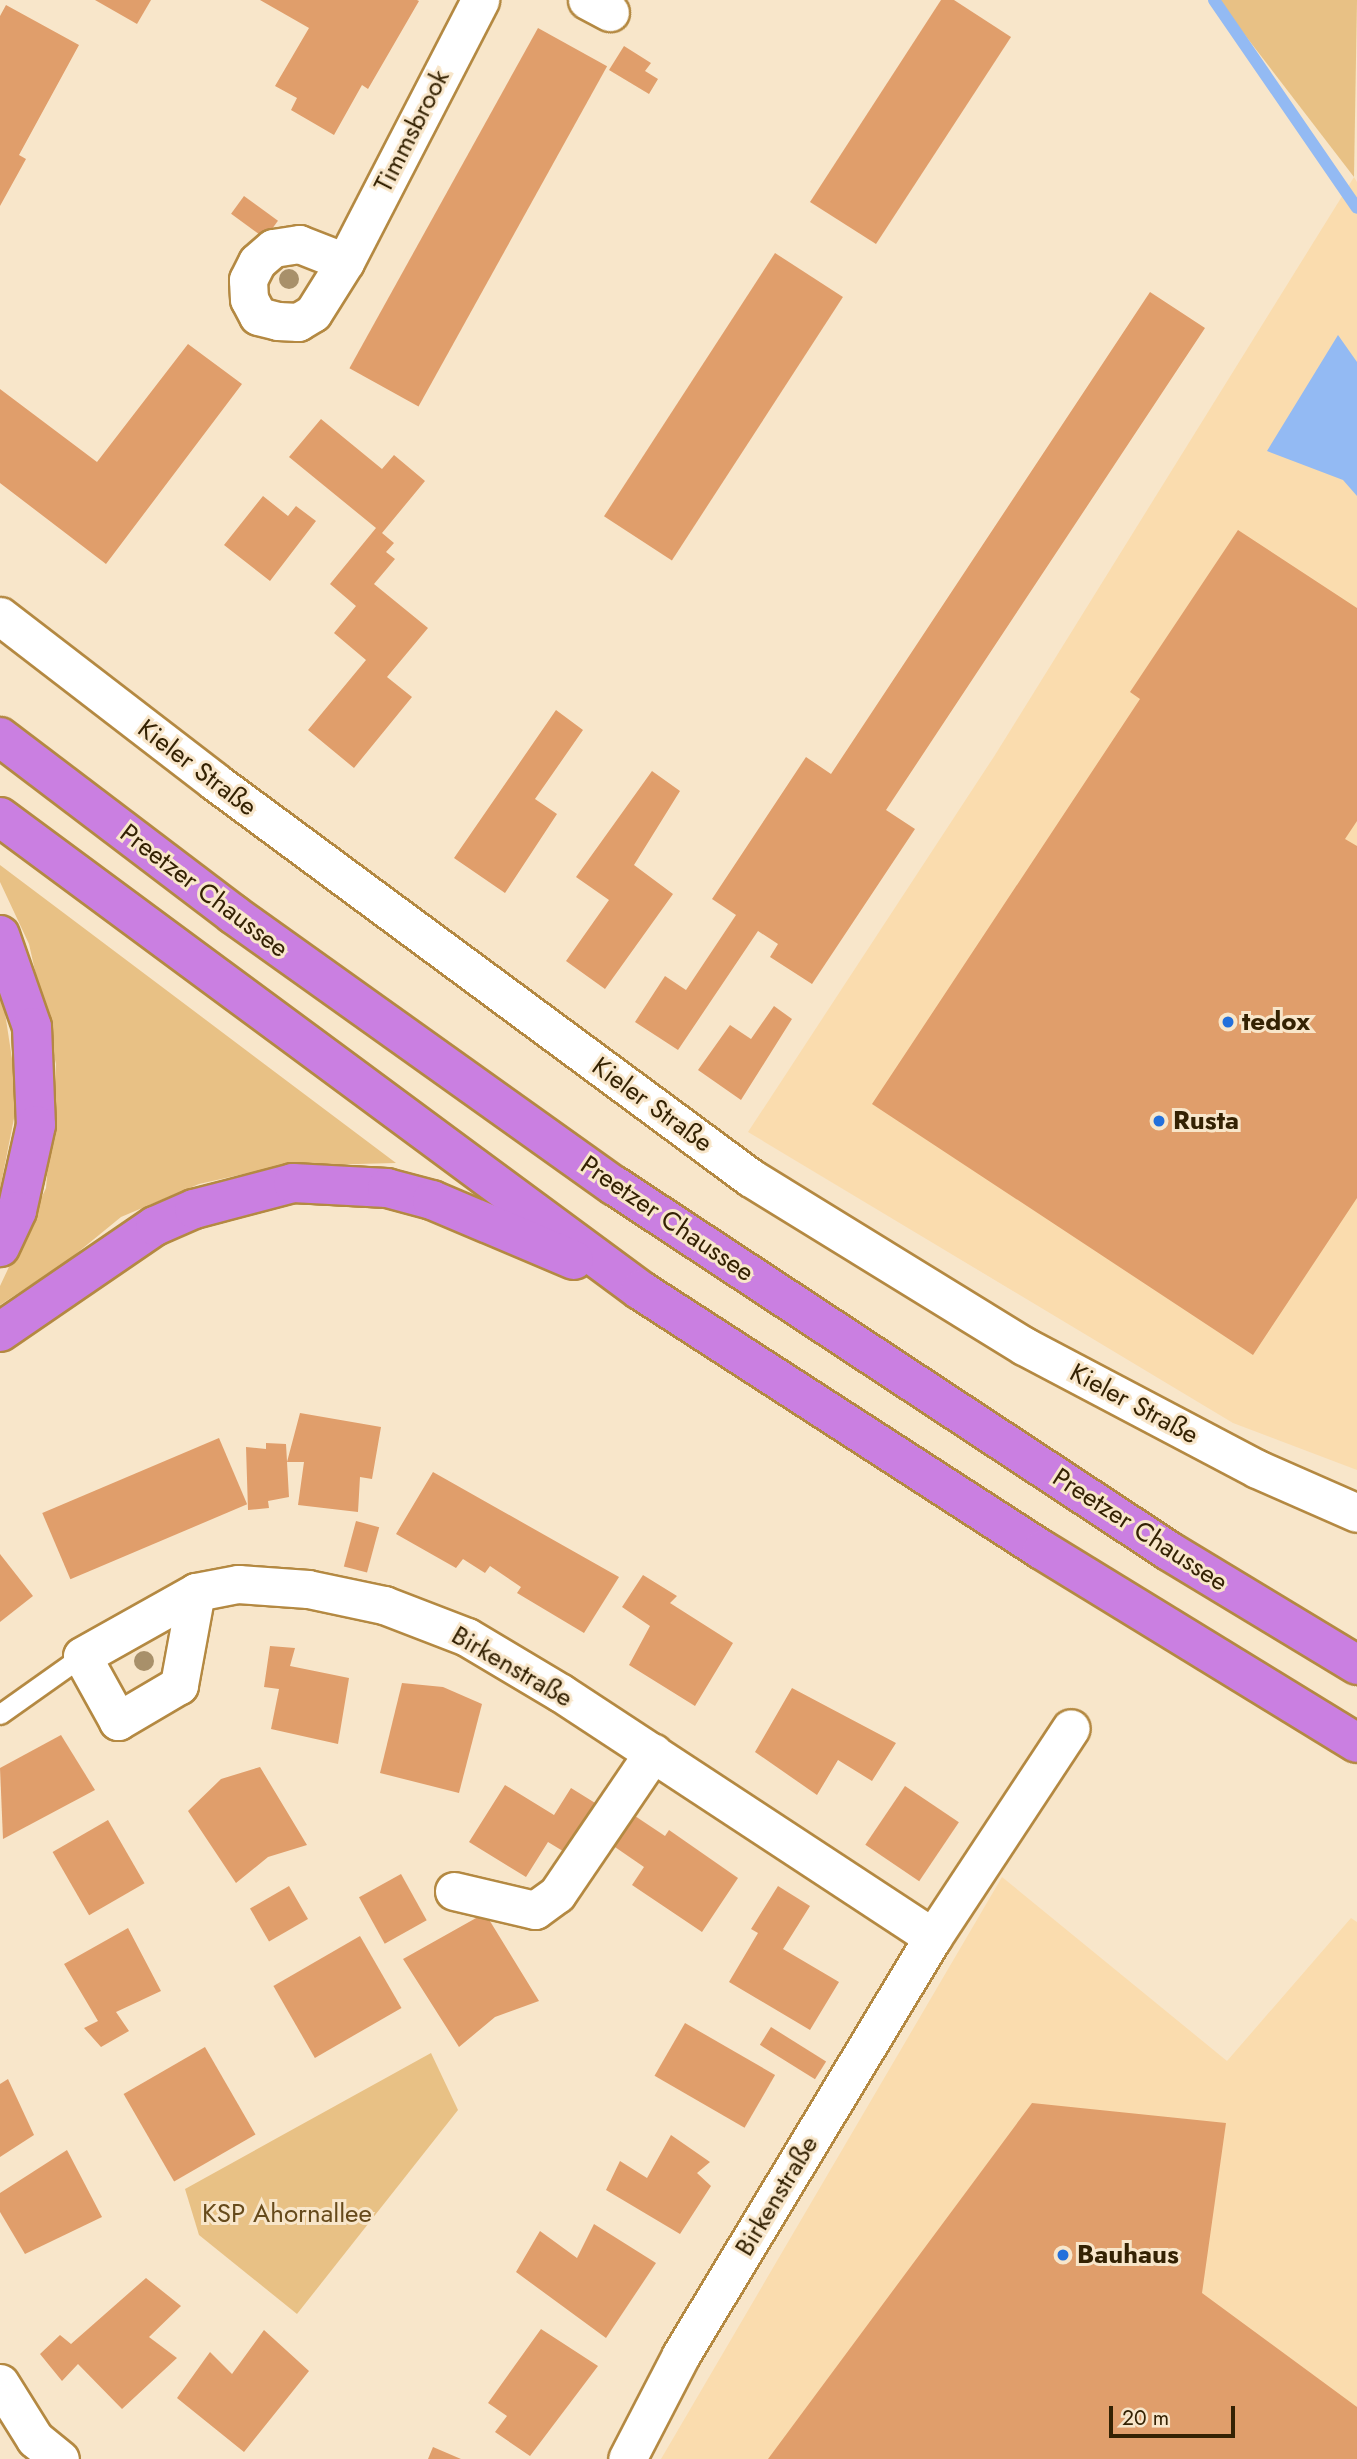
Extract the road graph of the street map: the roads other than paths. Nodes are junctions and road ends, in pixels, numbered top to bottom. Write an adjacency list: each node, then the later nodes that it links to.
1 (480, 0): 2 (street, Timmsbrook)
2 (345, 262)
3 (0, 616): 10 (street, Kieler Straße)
4 (0, 737): 13 (highway, Preetzer Chaussee)
5 (0, 817): 8 (highway)
6 (0, 935): 7 (highway)
7 (0, 1247)
8 (640, 1290): 9 (highway); 16 (highway)
9 (0, 1332)
10 (1357, 1513)
11 (196, 1592): 12 (street, Birkenstraße); 12 (street); 17 (street, Birkenstraße)
12 (82, 1656): 14 (lane)
13 (1357, 1665)
14 (0, 1714)
15 (1071, 1728): 19 (street, Birkenstraße)
16 (1357, 1743)
17 (653, 1753): 18 (street); 19 (street, Birkenstraße)
18 (454, 1891)
19 (933, 1937): 22 (street, Birkenstraße)
20 (0, 2383): 21 (street)
21 (60, 2459)
22 (627, 2459)

